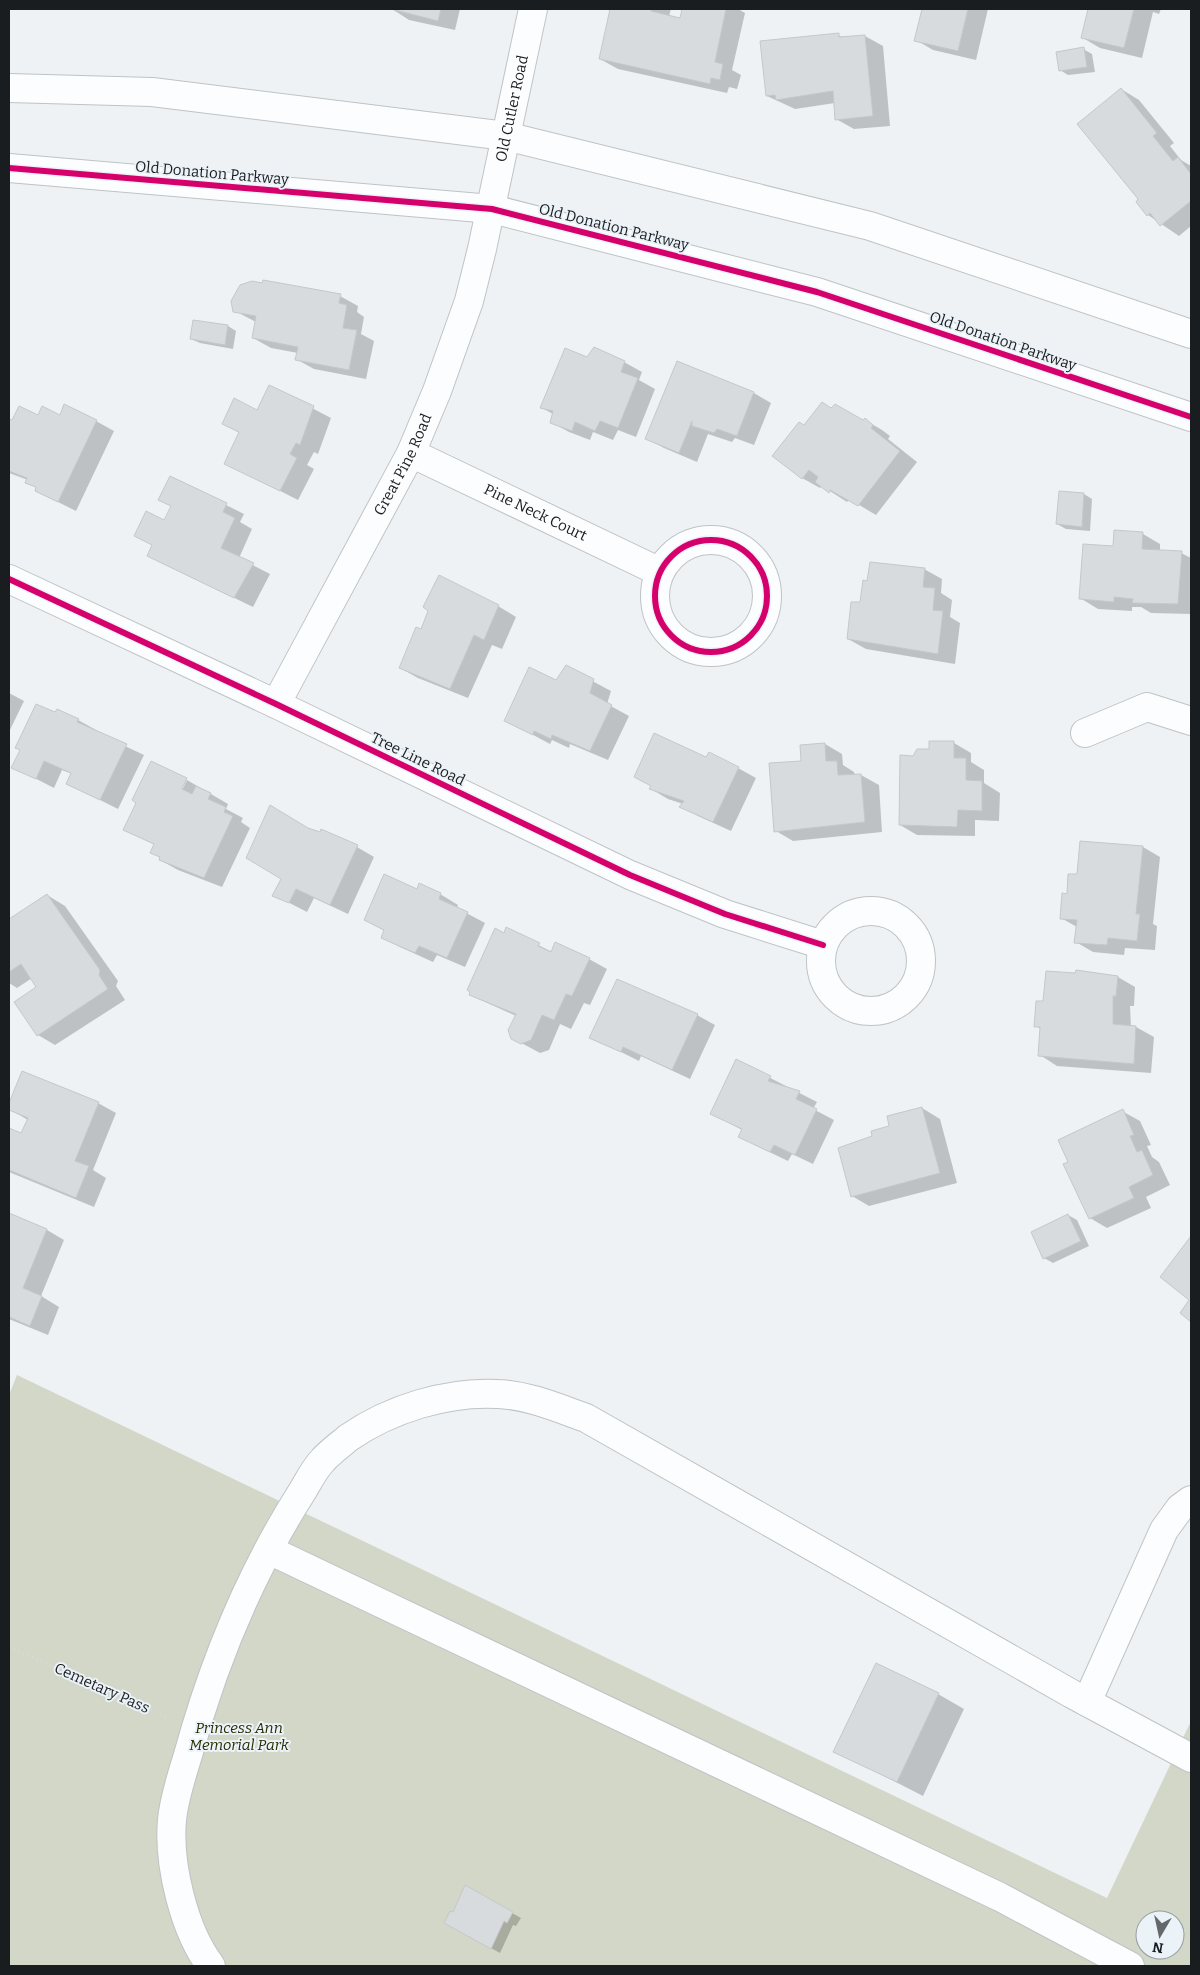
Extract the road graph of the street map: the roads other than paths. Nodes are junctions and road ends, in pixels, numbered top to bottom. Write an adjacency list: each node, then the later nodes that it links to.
1 (533, 9): 3 (street, Old Cutler Road)
2 (9, 88): 3 (street)
3 (506, 136): 5 (street, Old Cutler Road); 6 (street)
4 (9, 168): 5 (street, Old Donation Parkway)
5 (492, 209): 7 (street, Old Donation Parkway); 8 (street, Great Pine Road)
6 (1191, 334)
7 (1191, 417)
8 (411, 453): 9 (street, Pine Neck Court); 11 (street, Great Pine Road)
9 (660, 572): 9 (street)
10 (9, 579): 11 (street, Tree Line Road)
11 (276, 704): 14 (street, Tree Line Road)
12 (1191, 721): 13 (street)
13 (1084, 733)
14 (822, 945)
15 (1191, 1500): 17 (street)
16 (269, 1550): 17 (street); 19 (street); 20 (street)
17 (1087, 1702): 18 (street)
18 (1191, 1758)
19 (211, 1966)
20 (1130, 1966)

